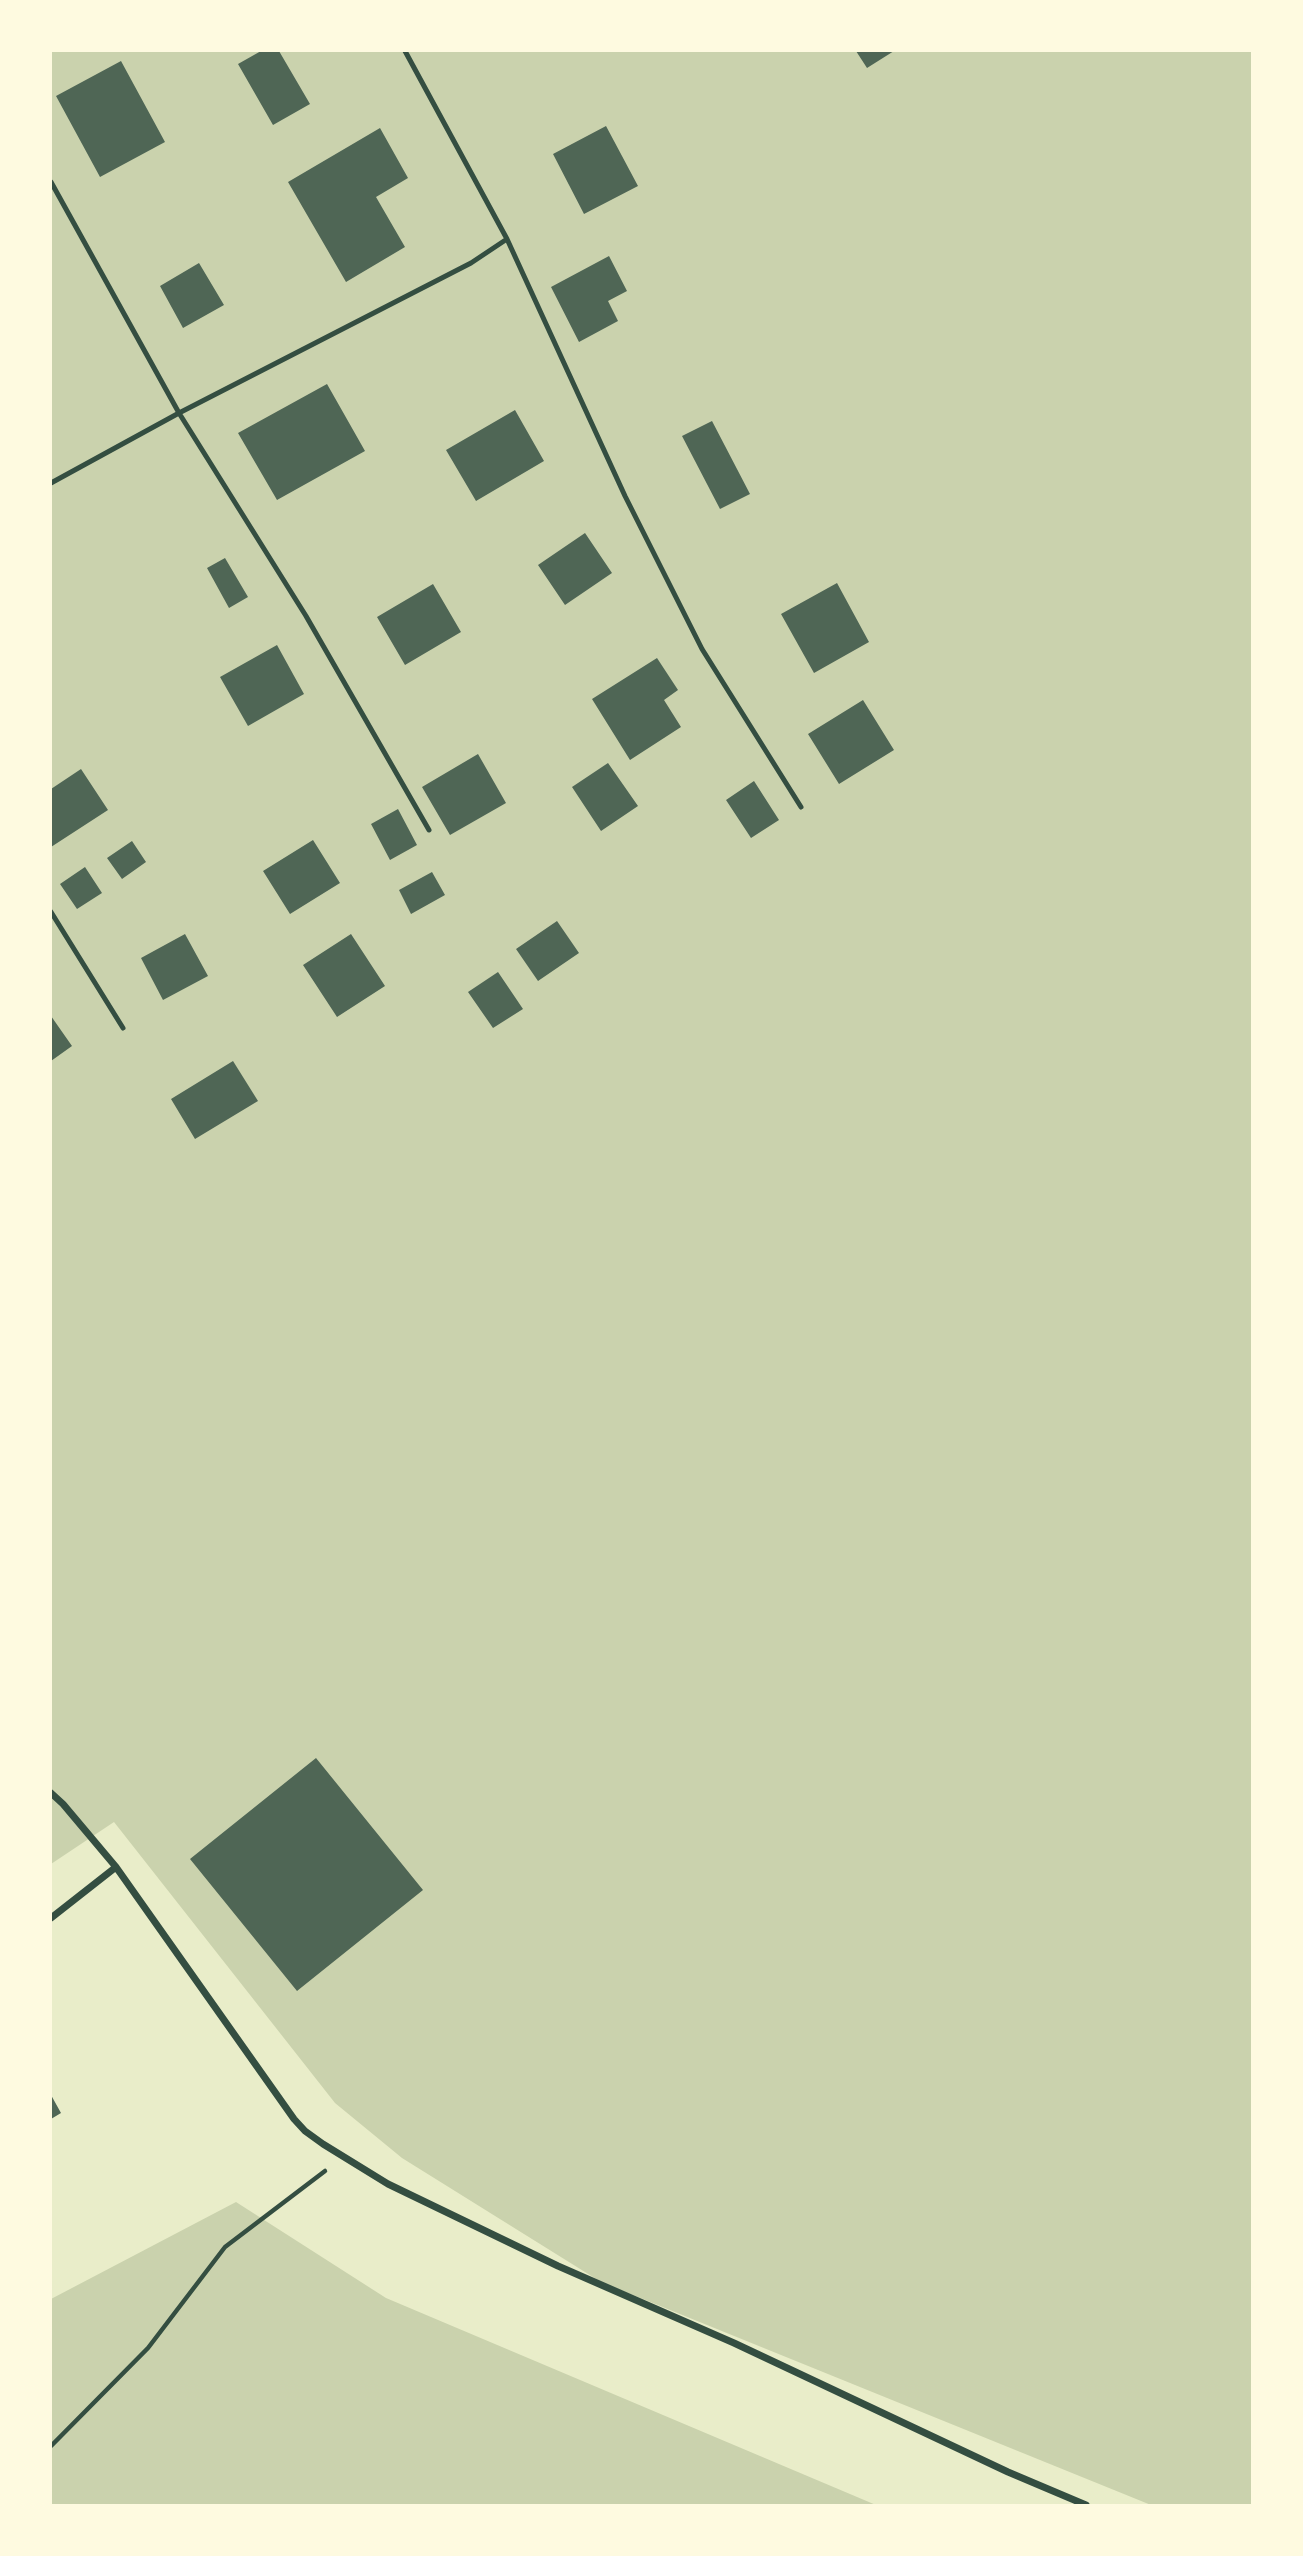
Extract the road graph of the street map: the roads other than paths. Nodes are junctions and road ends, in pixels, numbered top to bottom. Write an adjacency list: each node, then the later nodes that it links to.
1 (405, 51): 3 (lane)
2 (51, 182): 4 (lane)
3 (507, 239): 4 (lane); 6 (lane)
4 (179, 413): 5 (lane); 7 (lane)
5 (51, 483)
6 (801, 807)
7 (429, 830)
8 (51, 912): 9 (lane)
9 (123, 1028)
10 (51, 1793): 11 (street)
11 (116, 1867): 12 (street); 13 (street)
12 (51, 1918)
13 (1086, 2505)

